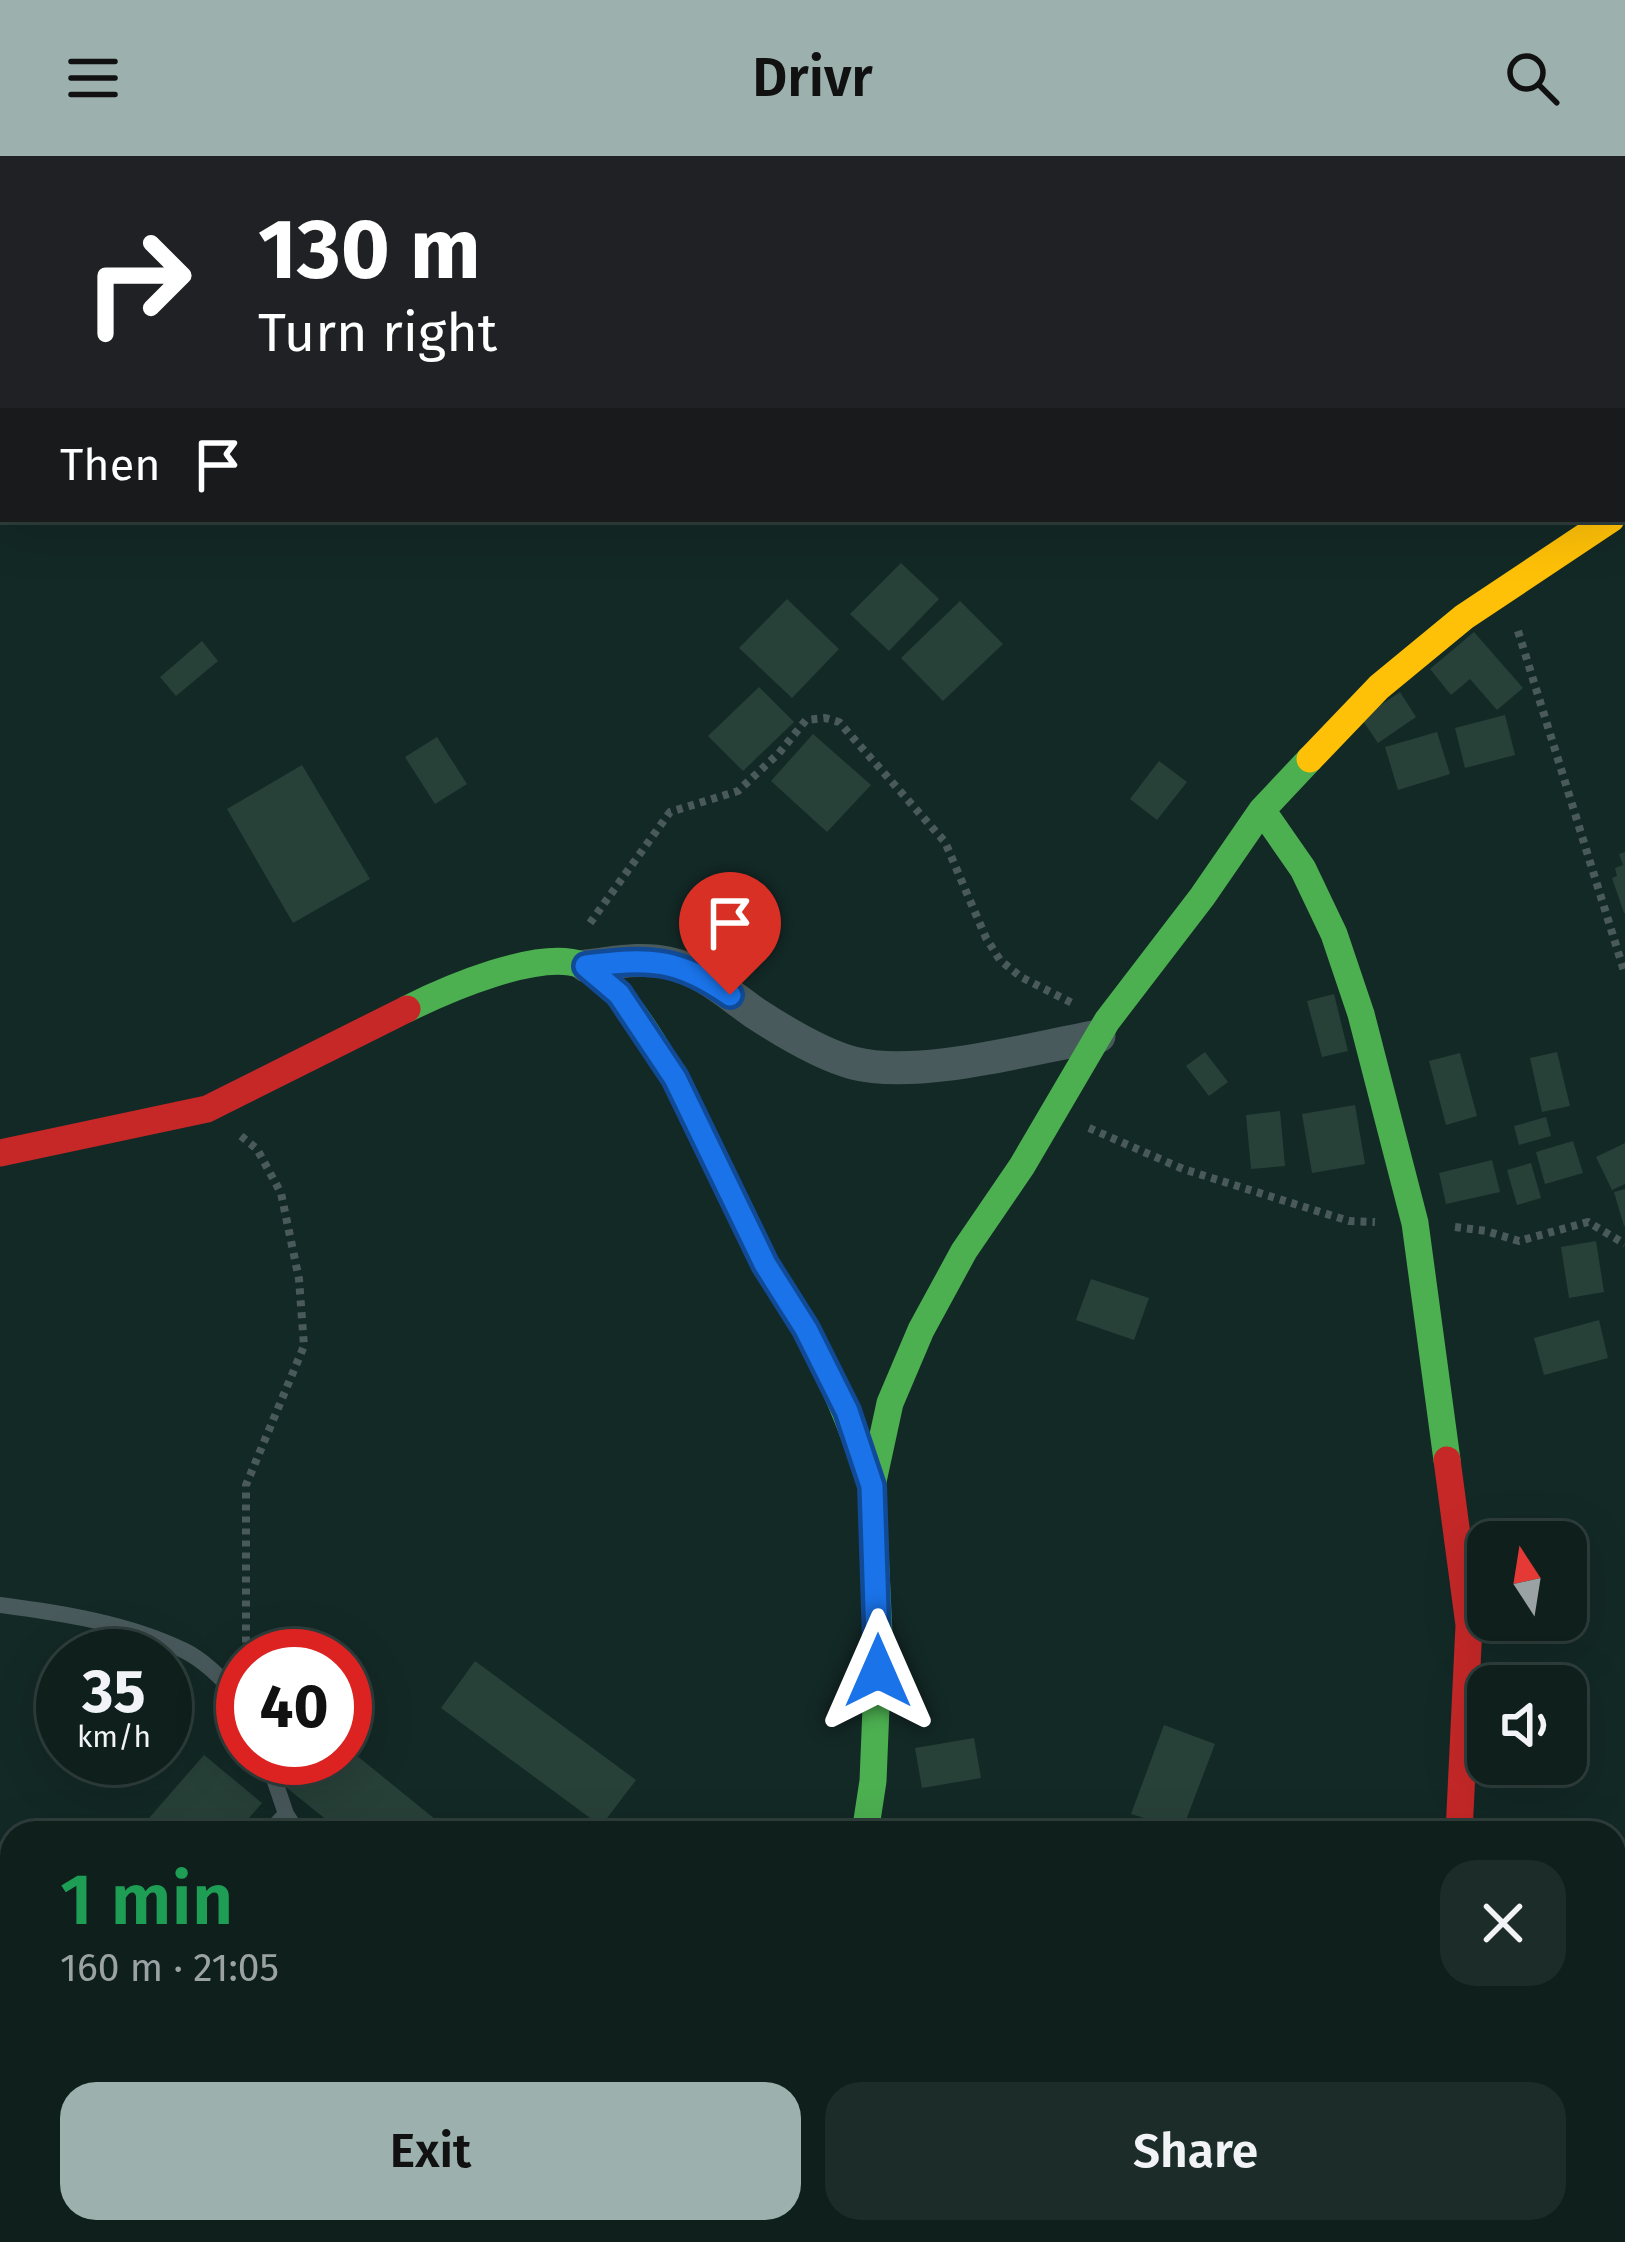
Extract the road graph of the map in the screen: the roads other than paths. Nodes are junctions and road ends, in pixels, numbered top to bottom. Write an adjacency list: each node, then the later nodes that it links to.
1 (1606, 522): 2 (street)
2 (1262, 810): 4 (street); 14 (street)
3 (575, 963): 4 (street); 5 (street); 6 (street)
4 (1103, 1029): 6 (street)
5 (0, 1154)
6 (872, 1486): 13 (street)
7 (0, 1604): 8 (lane)
8 (216, 1676)
9 (276, 1785): 10 (lane)
10 (286, 1814): 11 (lane); 12 (lane)
11 (279, 1821)
12 (290, 1821)
13 (867, 1821)
14 (1461, 1821)

